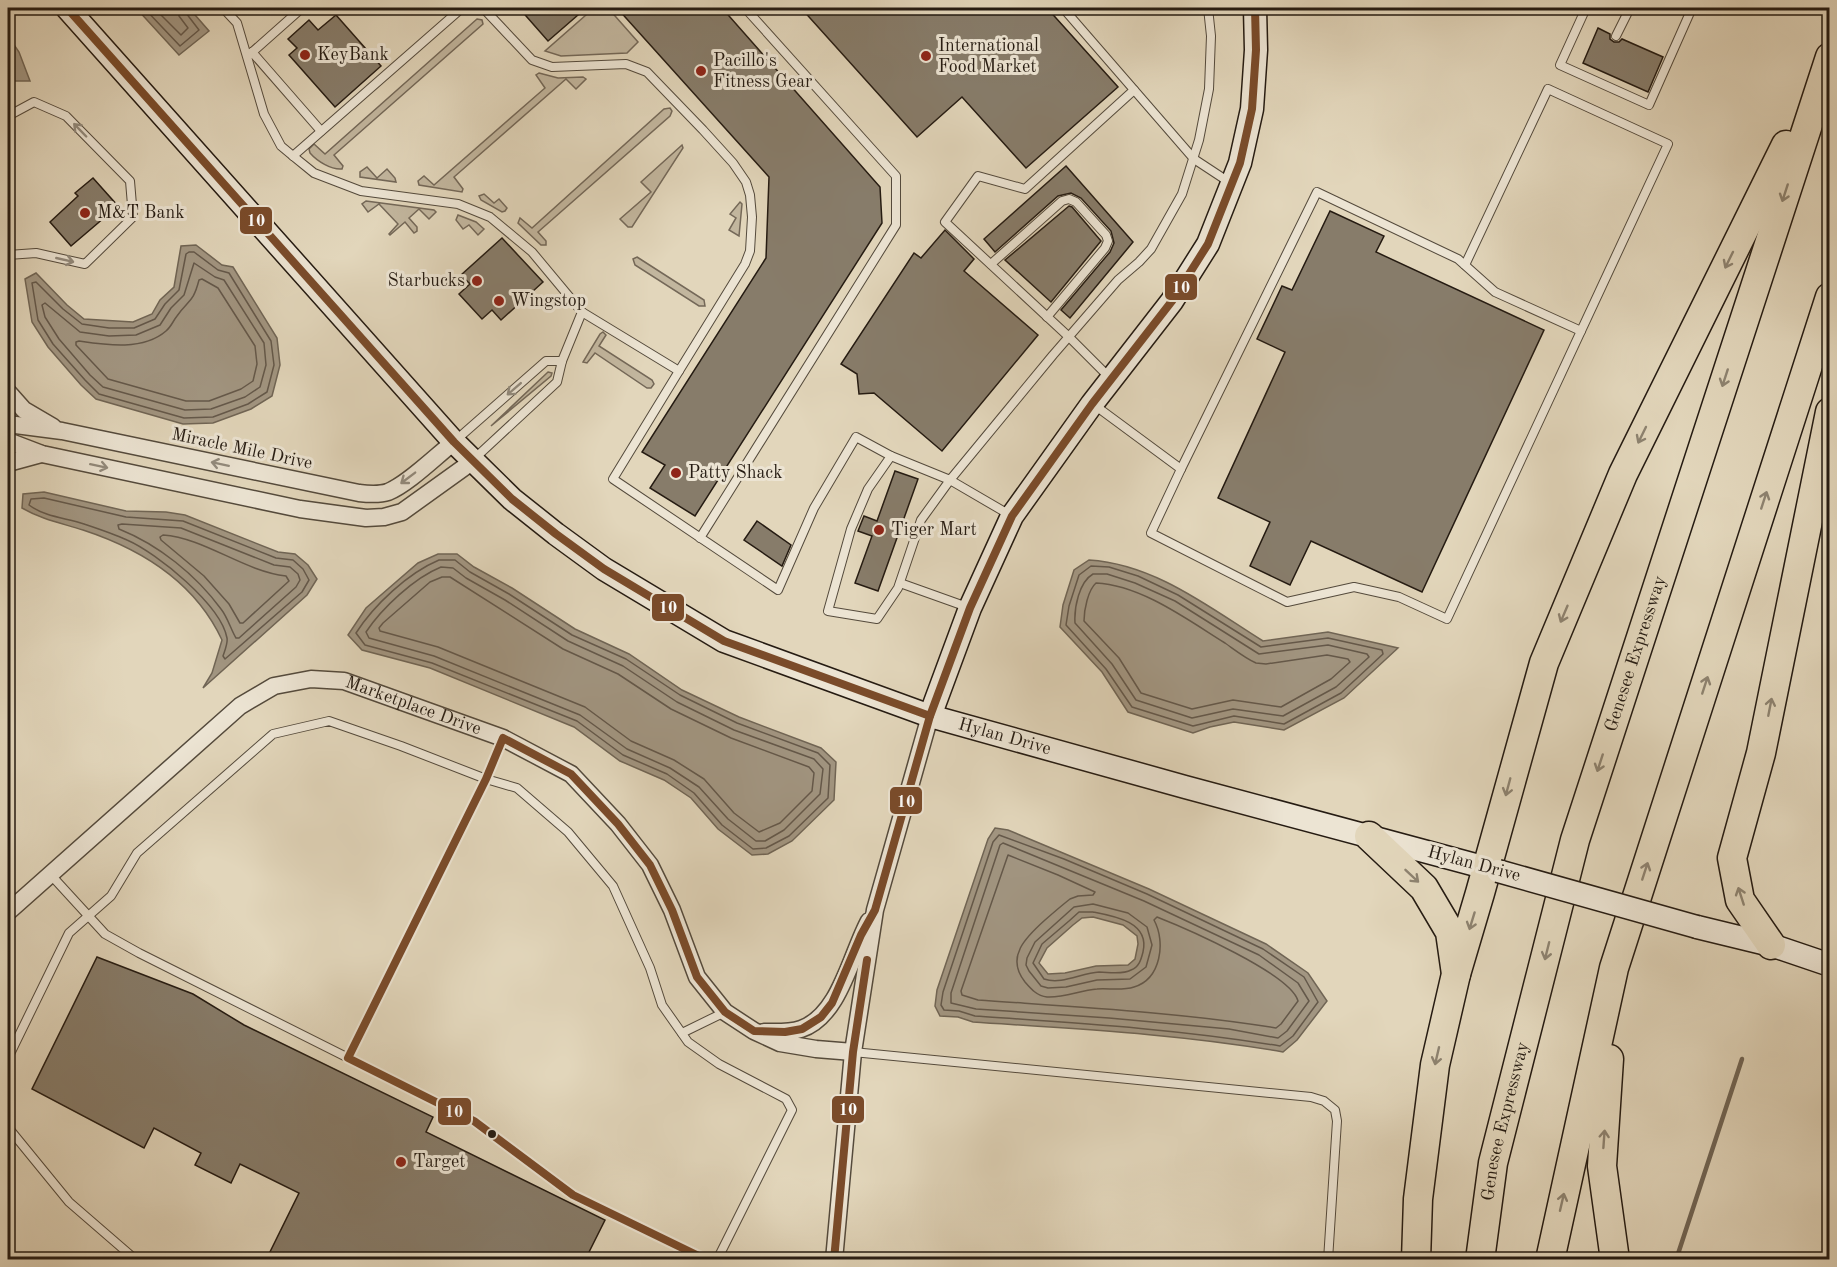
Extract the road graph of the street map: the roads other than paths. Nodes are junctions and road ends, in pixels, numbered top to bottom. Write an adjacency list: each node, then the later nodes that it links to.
1 (67, 8): 41 (main road, Hylan Drive)
2 (223, 8): 14 (lane)
3 (302, 8): 14 (lane)
4 (462, 8): 20 (lane)
5 (483, 8): 33 (lane)
6 (744, 8): 49 (lane)
7 (1063, 8): 18 (lane)
8 (1208, 8): 22 (lane)
9 (1255, 8): 23 (main road)
10 (1586, 8): 17 (lane)
11 (1630, 8): 13 (lane)
12 (1692, 8): 17 (lane)
13 (1616, 36)
14 (249, 55): 20 (lane); 21 (lane)
15 (1829, 57): 56 (highway, one-way to 56); 78 (highway, Genesee Expressway, one-way to 78)
16 (1599, 70): 17 (lane)
17 (1594, 80)
18 (1134, 90): 22 (lane); 25 (lane)
19 (10, 115): 24 (lane, one-way to 19)
20 (321, 131): 21 (lane)
21 (293, 156): 28 (lane)
22 (1194, 159): 23 (lane); 31 (lane)
23 (1232, 184): 34 (main road)
24 (8, 255)
25 (991, 264): 29 (lane); 29 (lane)
26 (1465, 266): 30 (lane); 30 (lane); 46 (lane)
27 (1830, 297): 63 (highway, one-way to 27)
28 (582, 312): 32 (lane); 33 (lane)
29 (1047, 317): 31 (lane)
30 (1581, 331): 46 (lane)
31 (1069, 337): 34 (lane); 47 (lane)
32 (562, 361): 41 (lane, one-way to 41); 44 (lane)
33 (679, 371): 49 (lane)
34 (1111, 379): 36 (main road)
35 (8, 392): 39 (street)
36 (1092, 404): 46 (lane); 48 (main road)
37 (1830, 412): 61 (highway, one-way to 37)
38 (8, 424): 39 (street, Miracle Mile Drive)
39 (62, 431): 41 (street, Miracle Mile Drive, one-way to 39)
40 (8, 441): 42 (street)
41 (454, 442): 44 (main road, Hylan Drive)
42 (42, 454): 44 (street, one-way to 44); 45 (street)
43 (891, 456): 47 (lane); 49 (lane); 50 (lane)
44 (473, 461): 52 (main road, Hylan Drive)
45 (8, 463)
46 (1181, 469)
47 (950, 480): 48 (lane); 50 (lane)
48 (1012, 516): 51 (main road)
49 (700, 538)
50 (900, 584): 51 (lane)
51 (970, 608): 52 (main road)
52 (930, 716): 55 (main road, Hylan Drive); 58 (street)
53 (503, 738): 54 (lane); 57 (street, Marketplace Drive); 65 (street, Marketplace Drive)
54 (486, 779): 60 (lane); 67 (lane); 70 (lane)
55 (1369, 836): 56 (main road, Hylan Drive); 64 (highway, one-way to 64)
56 (1492, 869): 61 (main road, Hylan Drive, bridge); 64 (highway, one-way to 64)
57 (50, 874): 59 (street, Marketplace Drive); 60 (lane)
58 (875, 909): 66 (street); 68 (street)
59 (8, 912)
60 (88, 915): 69 (lane); 70 (lane)
61 (1771, 945): 62 (main road, Hylan Drive)
62 (1830, 965)
63 (1614, 968): 79 (highway, one-way to 63); 80 (highway, one-way to 63)
64 (1456, 974): 77 (highway, one-way to 77)
65 (725, 1012): 66 (street, Marketplace Drive); 67 (lane)
66 (754, 1031): 68 (street, Marketplace Drive)
67 (682, 1033): 74 (lane)
68 (853, 1052): 75 (street); 76 (lane)
69 (8, 1058)
70 (348, 1058): 73 (lane)
71 (8, 1122): 72 (lane)
72 (136, 1260)
73 (708, 1260)
74 (717, 1260)
75 (834, 1260)
76 (1328, 1260)
77 (1416, 1260)
78 (1480, 1260)
79 (1550, 1260)
80 (1615, 1260)

